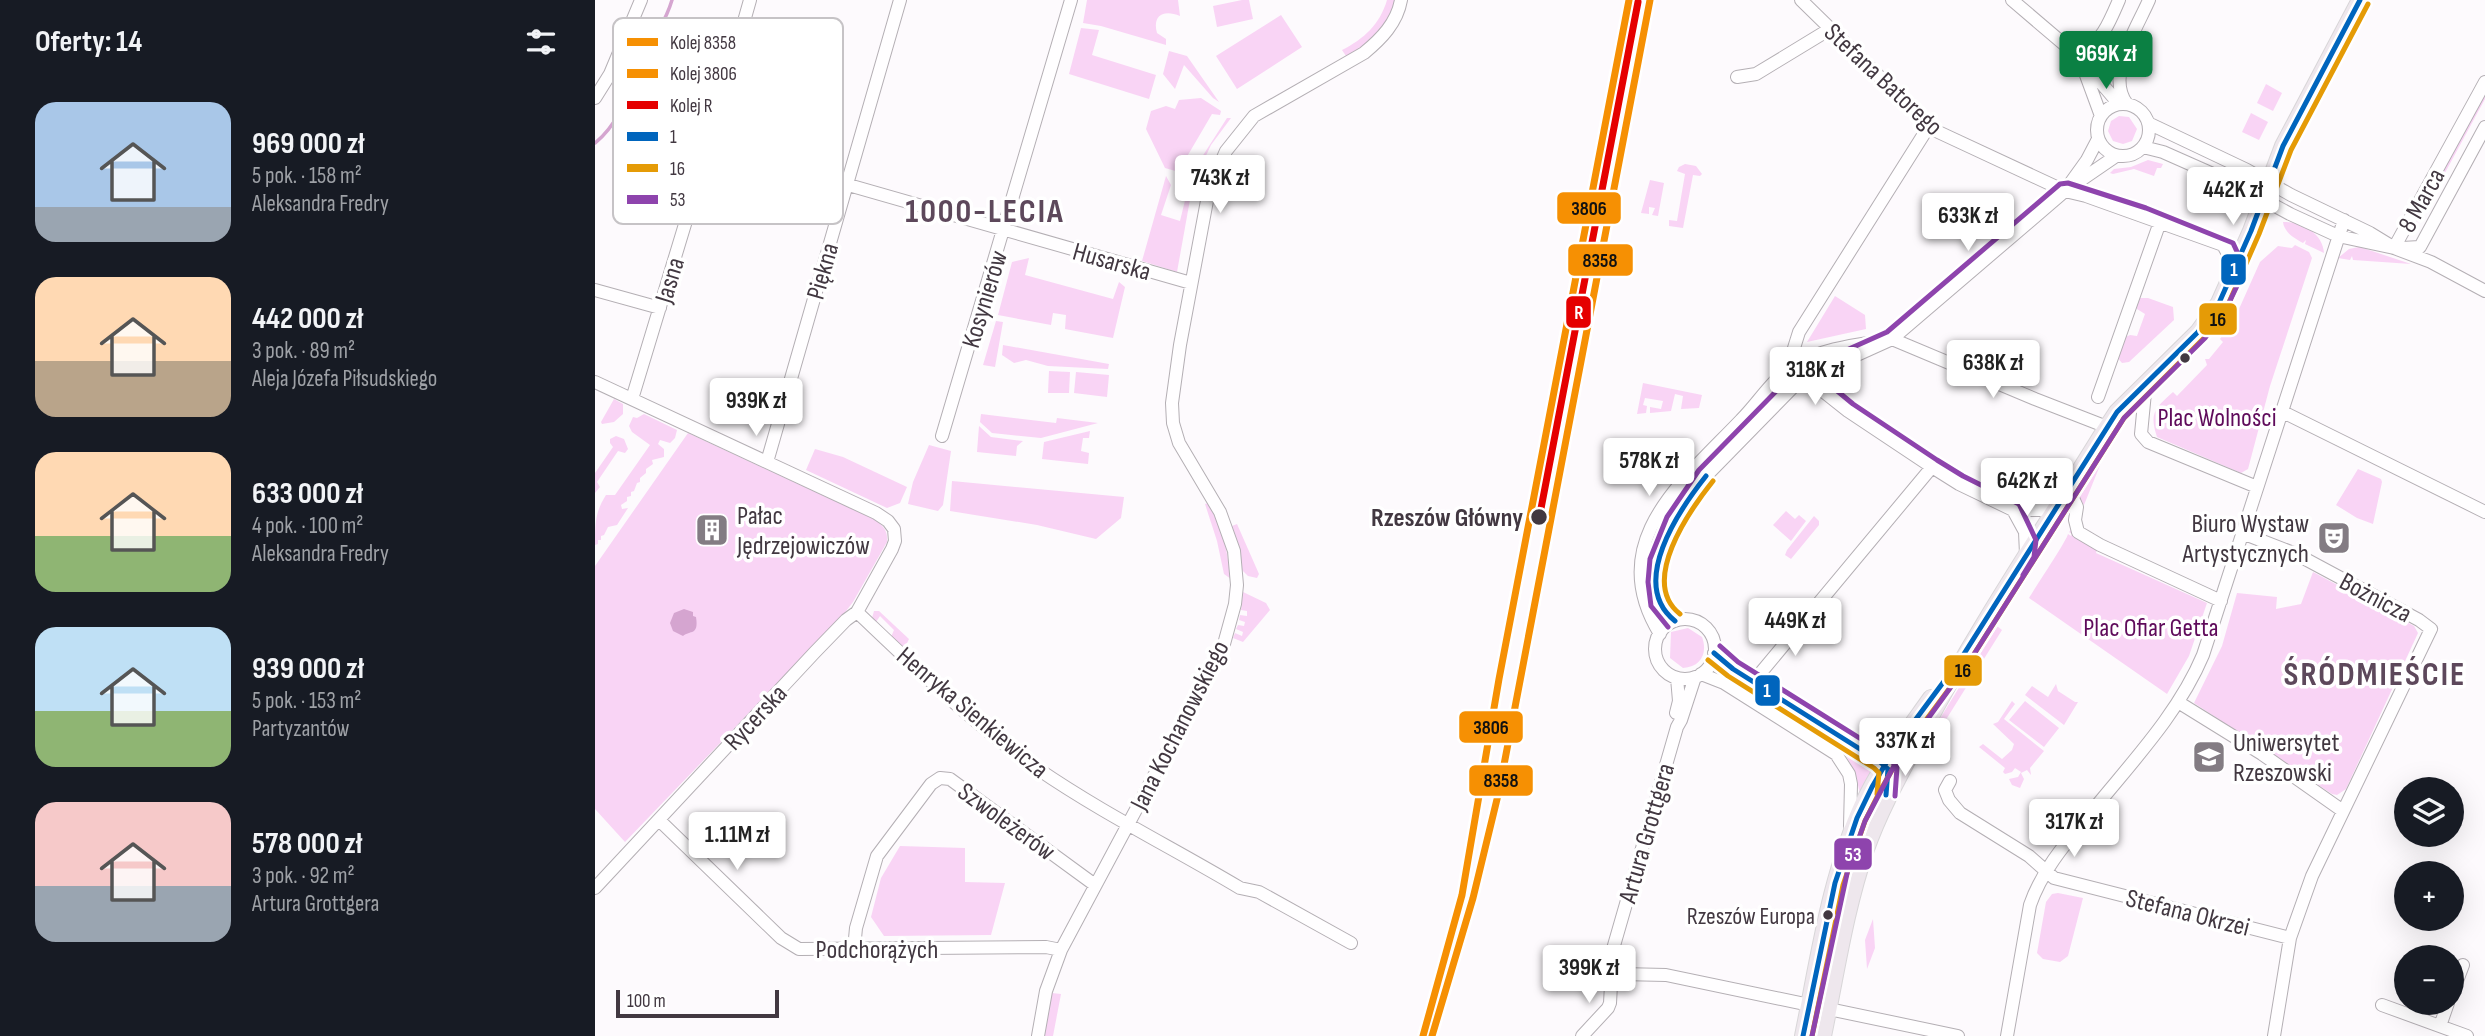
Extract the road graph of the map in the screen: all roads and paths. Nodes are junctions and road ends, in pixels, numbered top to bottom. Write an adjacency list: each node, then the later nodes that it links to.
1 (641, 0): 11 (street)
2 (750, 0): 12 (street, Jasna)
3 (900, 0): 29 (street, Piękna)
4 (1071, 0): 37 (street, Kosynierów)
5 (1401, 0): 41 (street, Jana Kochanowskiego)
6 (1801, 0): 13 (street, Stefana Batorego)
7 (2012, 0): 14 (street)
8 (2119, 0): 14 (street)
9 (2149, 0): 19 (street)
10 (2360, 0): 27 (main road)
11 (633, 18)
12 (745, 18)
13 (1830, 29): 16 (street); 22 (street, Stefana Batorego)
14 (2079, 57): 19 (street); 20 (street)
15 (613, 67): 18 (street)
16 (1737, 77)
17 (2485, 82): 39 (street, 8 Marca)
18 (595, 98)
19 (2123, 104): 20 (street); 21 (street)
20 (2101, 116): 24 (street)
21 (2148, 123): 25 (street); 27 (street)
22 (1929, 126): 30 (street, Stefana Batorego); 46 (street)
23 (2485, 127): 39 (street, 8 Marca)
24 (2098, 139): 26 (street); 30 (street)
25 (2143, 147): 26 (street); 32 (street)
26 (2116, 156): 30 (street)
27 (2268, 182): 32 (main road); 33 (street)
28 (843, 184): 29 (street, Husarska)
29 (847, 185): 31 (street, Piękna); 37 (street, Husarska)
30 (2065, 191): 34 (street, Stefana Batorego); 45 (street)
31 (843, 199)
32 (2263, 199): 38 (street); 40 (main road)
33 (2344, 220): 38 (street); 39 (street)
34 (2160, 222): 40 (street, Stefana Batorego); 50 (street)
35 (685, 224): 44 (street, Jasna)
36 (836, 224): 55 (street, Piękna)
37 (1005, 230): 41 (street, Husarska); 54 (street, Kosynierów)
38 (2338, 236): 39 (street); 52 (street)
39 (2394, 248): 43 (street)
40 (2236, 268): 49 (main road)
41 (1191, 283): 80 (street, Jana Kochanowskiego)
42 (595, 290): 44 (street)
43 (2485, 291)
44 (660, 308): 51 (street, Jasna)
45 (1892, 339): 46 (street); 47 (street); 53 (street)
46 (1798, 363): 47 (street); 67 (street)
47 (1806, 377): 56 (street); 66 (street)
48 (595, 382): 51 (street)
49 (2146, 382): 53 (main road); 58 (street)
50 (2098, 397)
51 (632, 399): 55 (street)
52 (2281, 411): 58 (street); 61 (street)
53 (2107, 427): 57 (main road)
54 (942, 436)
55 (767, 462): 65 (street, Rycerska)
56 (1932, 467): 60 (street); 72 (street)
57 (2068, 487): 59 (main road); 64 (street)
58 (2257, 487): 62 (street)
59 (2059, 502): 60 (street); 63 (main road)
60 (2013, 510): 63 (street)
61 (2485, 512)
62 (2242, 533): 64 (street); 78 (street, Bożnicza)
63 (2026, 554): 69 (main road)
64 (2221, 601): 73 (street)
65 (857, 612): 79 (street, Rycerska); 80 (street, Henryka Sienkiewicza)
66 (1675, 621): 67 (street); 68 (street)
67 (1660, 634): 71 (street)
68 (1714, 653): 70 (street); 72 (street)
69 (1962, 657): 75 (main road); 77 (main road)
70 (1698, 675): 71 (street); 74 (street, Artura Grottgera); 81 (street)
71 (1677, 678): 74 (street, Artura Grottgera)
72 (1753, 682): 75 (street)
73 (2178, 702): 78 (street); 82 (street)
74 (1677, 727): 89 (street, Artura Grottgera)
75 (1884, 765): 77 (street); 81 (main road)
76 (1950, 781): 82 (street, Stefana Okrzei)
77 (1885, 803): 92 (main road)
78 (2343, 811): 85 (street)
79 (659, 820): 84 (street, Rycerska); 87 (street, Podchorążych)
80 (1129, 824): 83 (street, Jana Kochanowskiego); 86 (street, Henryka Sienkiewicza)
81 (1849, 841): 90 (main road)
82 (2047, 871): 85 (street, Stefana Okrzei); 100 (street)
83 (1095, 885): 87 (street, Szwoleżerów); 88 (street, Jana Kochanowskiego)
84 (595, 888)
85 (2290, 938): 101 (street)
86 (1352, 943)
87 (854, 950): 88 (street, Podchorążych)
88 (1061, 950): 95 (street, Jana Kochanowskiego)
89 (1611, 980): 90 (street); 96 (street, Artura Grottgera)
90 (1810, 1004): 92 (street); 97 (main road)
91 (2382, 1005): 94 (street)
92 (1829, 1007): 98 (main road); 99 (street)
93 (2444, 1015): 94 (street)
94 (2440, 1026): 102 (street)
95 (1038, 1036)
96 (1582, 1036)
97 (1803, 1036)
98 (1823, 1036)
99 (1958, 1036)
100 (2007, 1036)
101 (2274, 1036)
102 (2467, 1036)

